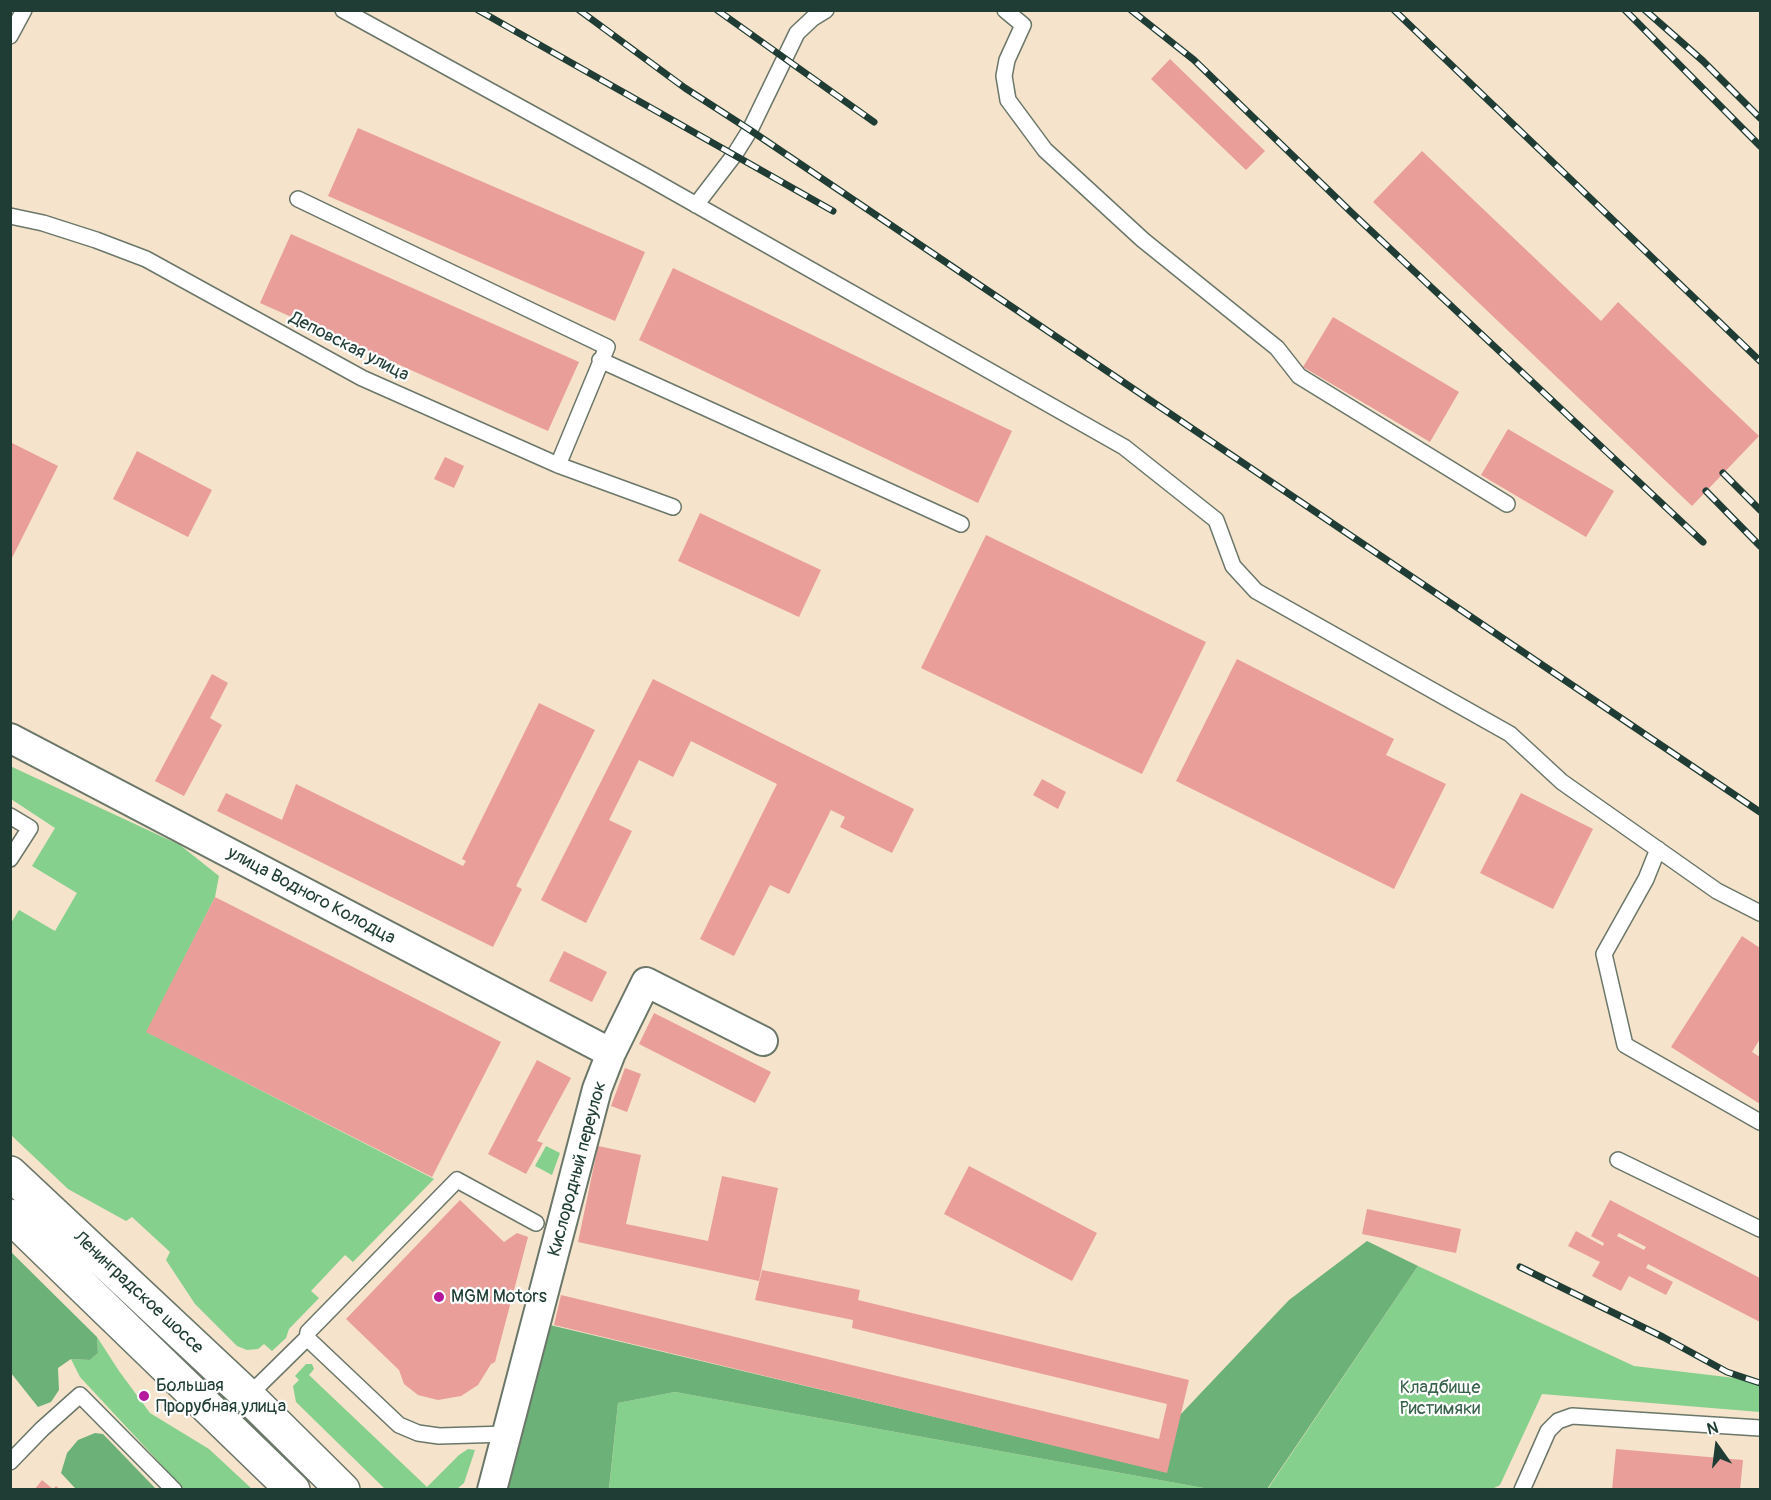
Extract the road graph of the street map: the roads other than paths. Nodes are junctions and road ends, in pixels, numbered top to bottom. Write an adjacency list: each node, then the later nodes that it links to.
1 (24, 10): 5 (lane)
2 (343, 10): 7 (lane)
3 (826, 10): 7 (lane)
4 (1005, 10): 11 (lane)
5 (10, 36)
6 (298, 199): 9 (lane)
7 (696, 204): 16 (lane)
8 (10, 216): 10 (lane, Деповская улица)
9 (600, 360): 10 (lane); 13 (lane)
10 (558, 465): 12 (lane, Деповская улица)
11 (1507, 504)
12 (673, 507)
13 (961, 524)
14 (10, 738): 20 (street, улица Водного Колодца)
15 (10, 816): 17 (lane)
16 (1658, 849): 18 (lane); 21 (lane)
17 (10, 859)
18 (1761, 912)
19 (763, 1041): 20 (street, Кислородный переулок)
20 (611, 1053): 30 (street, Кислородный переулок)
21 (1761, 1122)
22 (1618, 1160): 26 (lane)
23 (10, 1173): 28 (main road, Ленинградское шоссе)
24 (10, 1216): 33 (main road, Ленинградское шоссе)
25 (536, 1223): 27 (lane)
26 (1761, 1229)
27 (307, 1338): 28 (lane); 30 (lane)
28 (248, 1396): 34 (main road, Ленинградское шоссе)
29 (1761, 1428): 36 (lane)
30 (507, 1434): 35 (street, Кислородный переулок)
31 (10, 1462): 32 (lane)
32 (174, 1490)
33 (293, 1490)
34 (343, 1490)
35 (492, 1490)
36 (1522, 1490)

